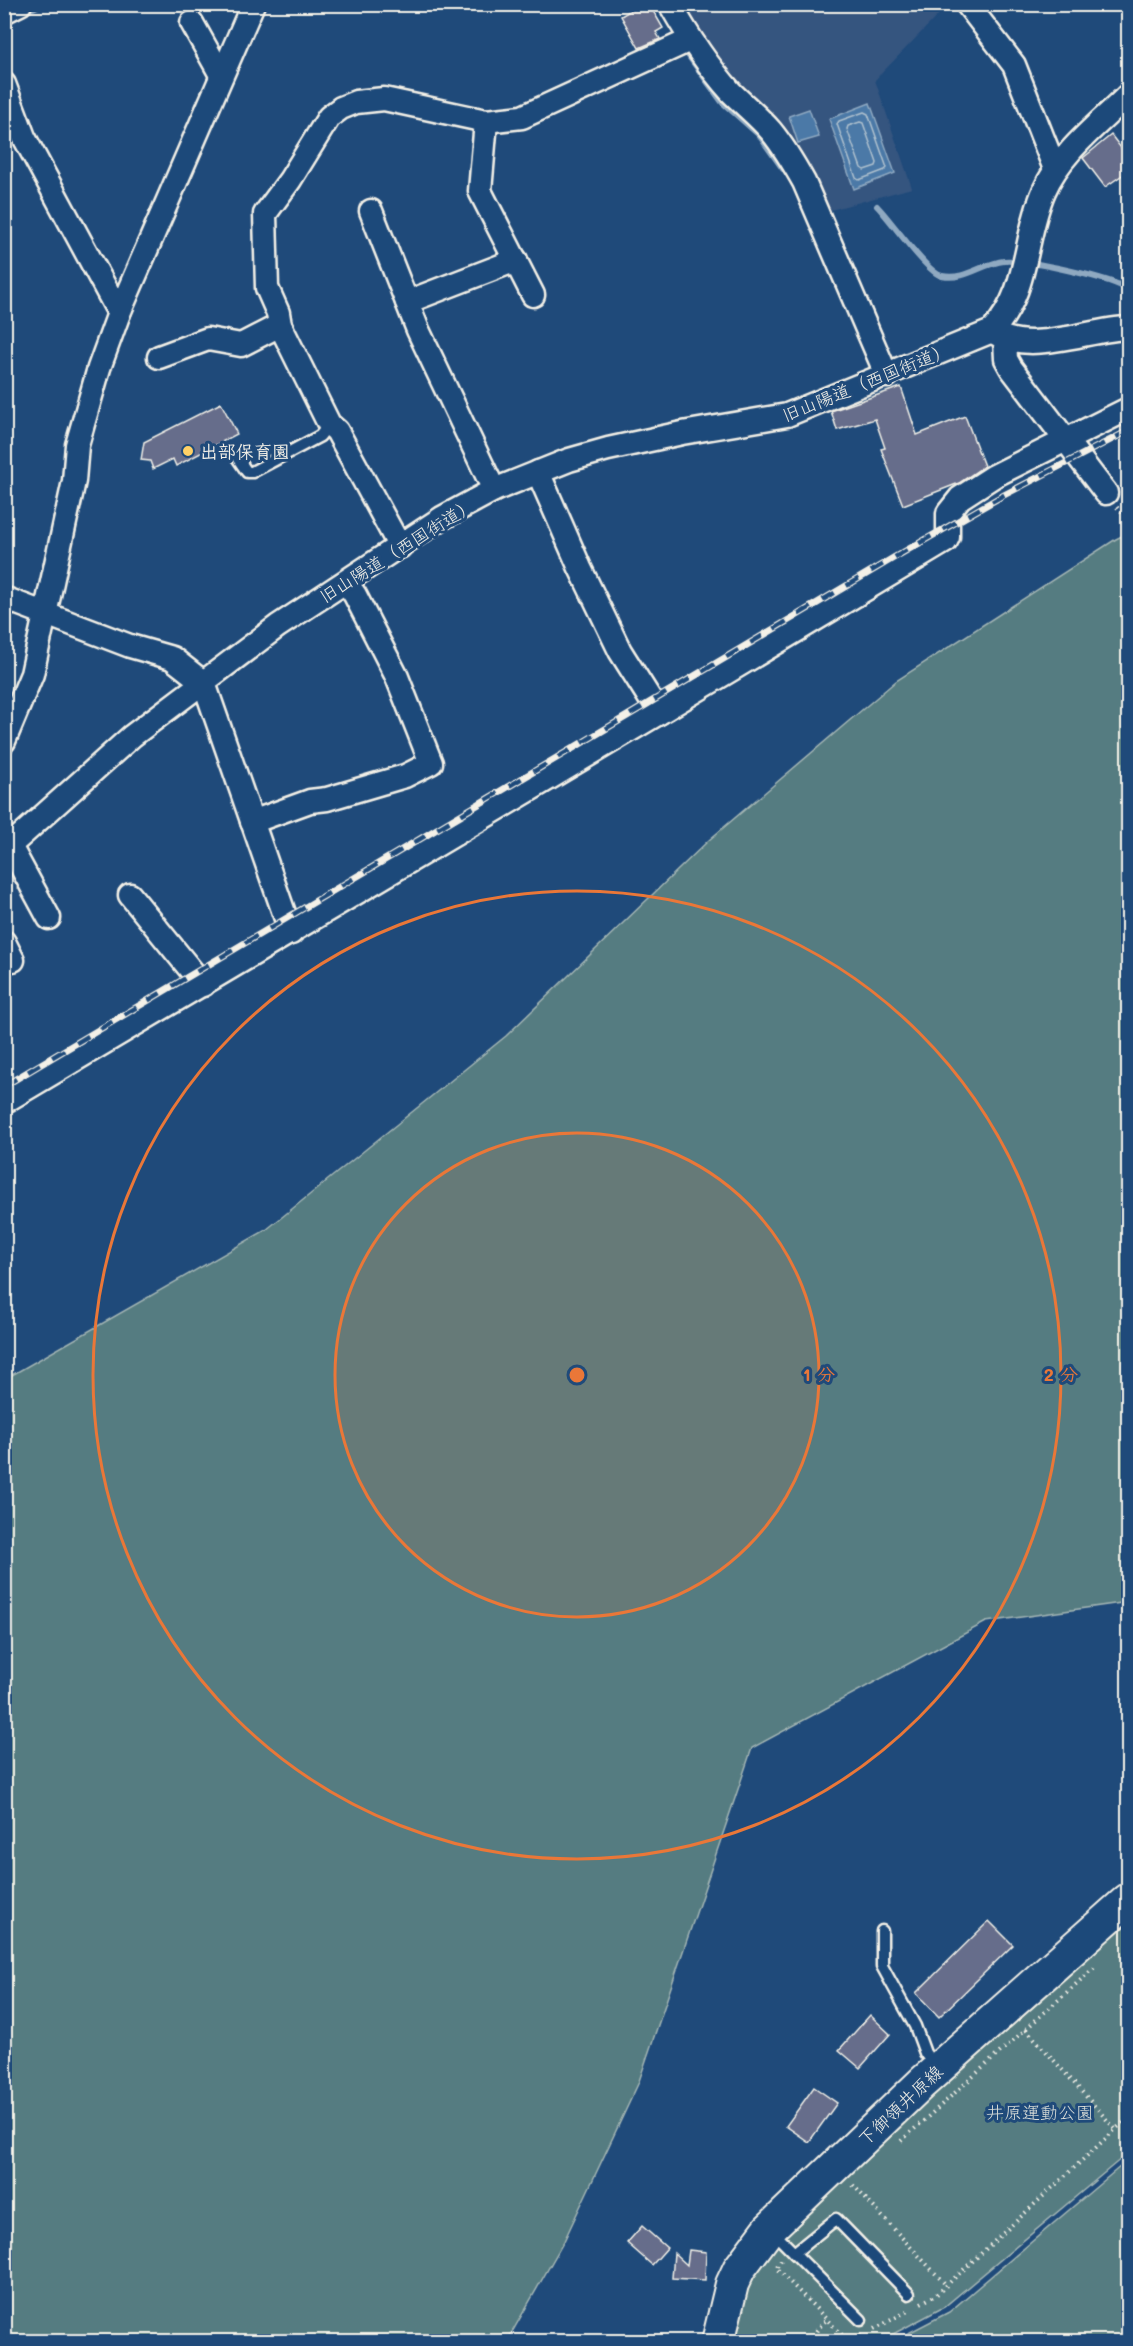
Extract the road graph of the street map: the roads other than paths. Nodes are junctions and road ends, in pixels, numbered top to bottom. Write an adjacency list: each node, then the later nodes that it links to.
1 (20, 4): 5 (street)
2 (253, 4): 8 (street)
3 (670, 4): 7 (street)
4 (968, 4): 12 (street)
5 (4, 12)
6 (192, 23): 8 (street)
7 (690, 40): 11 (street); 22 (street)
8 (221, 75): 17 (street)
9 (4, 84): 17 (street)
10 (1128, 95): 12 (street)
11 (486, 121): 14 (street); 18 (street)
12 (1055, 169): 20 (street, 旧山陽道（西国街道）)
13 (371, 211): 16 (street)
14 (516, 260): 15 (street); 16 (street)
15 (533, 295)
16 (407, 302): 28 (street)
17 (119, 313): 33 (street)
18 (280, 325): 21 (street); 24 (street)
19 (1128, 328): 20 (street)
20 (999, 335): 22 (street, 旧山陽道（西国街道）); 25 (street)
21 (159, 357)
22 (887, 376): 27 (street, 旧山陽道（西国街道）)
23 (1128, 409): 25 (street)
24 (329, 424): 26 (lane); 30 (street)
25 (1065, 440): 29 (street); 35 (street)
26 (236, 456)
27 (538, 472): 28 (street, 旧山陽道（西国街道）); 35 (street)
28 (494, 490): 30 (street, 旧山陽道（西国街道）)
29 (1106, 493)
30 (400, 547): 31 (street, 旧山陽道（西国街道）)
31 (346, 582): 34 (street, 旧山陽道（西国街道）); 37 (street)
32 (4, 598): 33 (street)
33 (45, 614): 34 (street); 36 (street)
34 (204, 683): 37 (street); 38 (street, 旧山陽道（西国街道）)
35 (660, 713): 41 (street)
36 (4, 741)
37 (252, 822): 41 (street)
38 (7, 849): 40 (street)
39 (130, 895): 42 (street)
40 (49, 918)
41 (291, 933): 42 (street)
42 (203, 985): 43 (street)
43 (4, 1102)
44 (1128, 1900): 46 (main road, 下御領井原線)
45 (882, 1931): 46 (lane)
46 (937, 2070): 47 (main road, 下御領井原線)
47 (783, 2242): 48 (lane); 49 (lane); 50 (main road, 下御領井原線)
48 (909, 2294)
49 (861, 2320)
50 (718, 2342)

